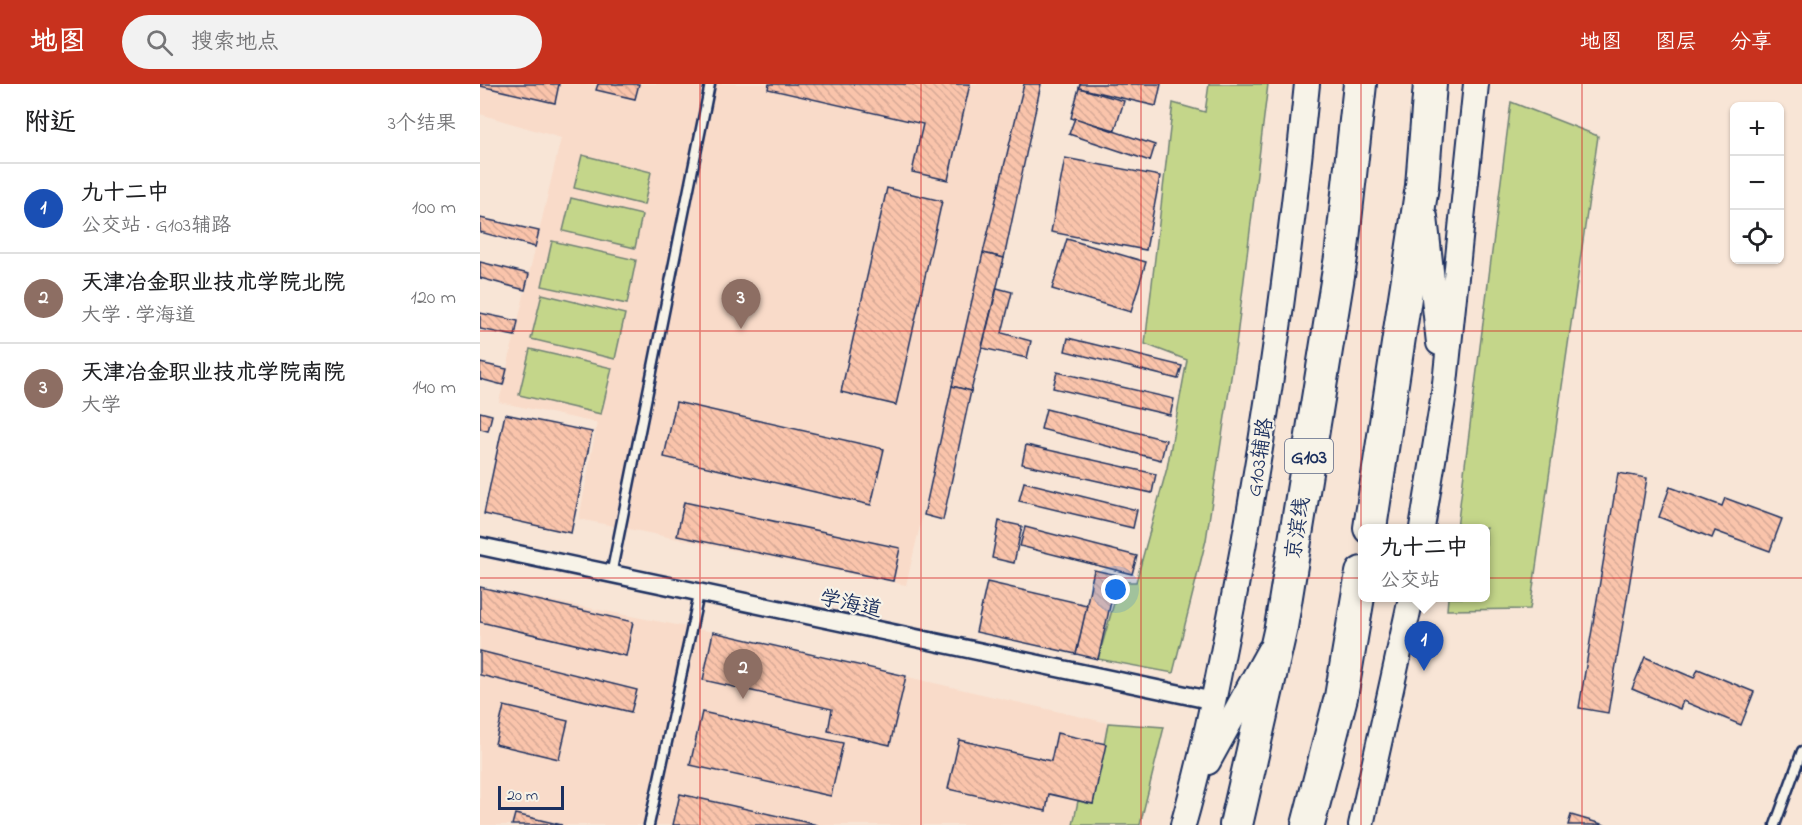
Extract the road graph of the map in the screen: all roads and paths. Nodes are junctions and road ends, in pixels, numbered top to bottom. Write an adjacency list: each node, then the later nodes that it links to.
1 (710, 84): 11 (lane)
2 (1306, 84): 16 (street, G103辅路)
3 (1360, 84): 15 (highway, 京滨线 / G103)
4 (1430, 84): 6 (highway)
5 (1476, 84): 7 (street)
6 (1422, 186): 7 (street); 8 (highway)
7 (1444, 393): 9 (street)
8 (1371, 524)
9 (1423, 524)
10 (480, 546): 11 (street, 学海道)
11 (611, 575): 12 (street, 学海道)
12 (699, 594): 16 (street, 学海道); 19 (lane)
13 (1358, 597): 22 (highway)
14 (1410, 602): 23 (street)
15 (1281, 627): 18 (street); 21 (highway, 京滨线 / G103)
16 (1214, 701): 18 (street, G103辅路)
17 (1802, 751): 24 (lane)
18 (1194, 788): 20 (street, G103辅路)
19 (649, 825)
20 (1184, 825)
21 (1236, 825)
22 (1308, 825)
23 (1361, 825)
24 (1775, 825)

